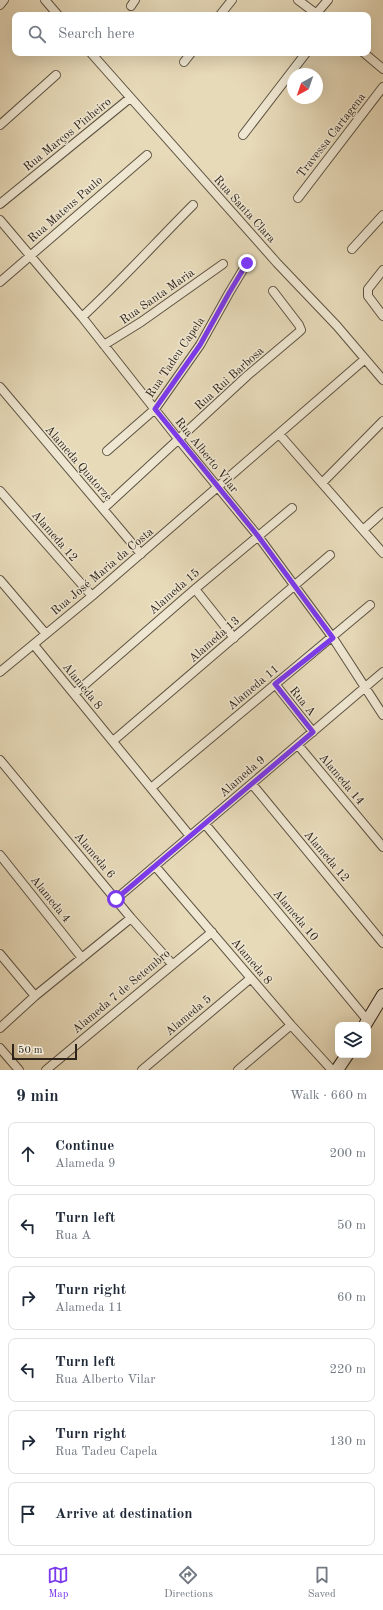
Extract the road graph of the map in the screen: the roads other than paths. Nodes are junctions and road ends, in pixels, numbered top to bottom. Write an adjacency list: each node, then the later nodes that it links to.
1 (4, 0): 6 (street)
2 (45, 0): 7 (street)
3 (232, 0): 8 (street)
4 (298, 0): 9 (street)
5 (328, 0): 10 (street)
6 (0, 5)
7 (55, 12)
8 (222, 12)
9 (314, 12)
10 (319, 12)
11 (94, 56): 19 (street, Rua Santa Clara)
12 (189, 56): 15 (street)
13 (304, 56): 21 (street)
14 (368, 56): 16 (street)
15 (184, 62)
16 (383, 69)
17 (56, 75): 20 (street)
18 (383, 87): 23 (street, Travessa Cartagena)
19 (130, 98): 24 (street, Rua Marços Pinheiro); 38 (street, Rua Santa Clara)
20 (0, 125)
21 (243, 135)
22 (146, 155): 29 (street, Rua Mateus Paulo)
23 (298, 198)
24 (0, 204)
25 (193, 205): 36 (street)
26 (383, 215): 28 (street)
27 (0, 220): 29 (street, Rua Alberto Vilar)
28 (352, 249)
29 (31, 255): 33 (street, Rua Mateus Paulo); 36 (street, Rua Alberto Vilar)
30 (247, 263): 41 (street, Rua Tadeu Capela)
31 (223, 264): 37 (street, Rua Santa Maria)
32 (383, 270): 35 (street)
33 (0, 282)
34 (273, 291): 44 (street, Rua Rui Barbosa)
35 (383, 316)
36 (82, 317): 37 (street, Rua Alberto Vilar)
37 (104, 345): 41 (street, Rua Alberto Vilar)
38 (365, 359): 39 (street, Rua Santa Clara); 43 (street, Rua José Maria da Costa)
39 (383, 380)
40 (0, 387): 50 (street, Alameda Quatorze)
41 (155, 409): 44 (street, Rua Alberto Vilar); 45 (street, Rua Tadeu Capela)
42 (383, 421): 46 (street)
43 (280, 434): 46 (street); 47 (street, Rua José Maria da Costa)
44 (179, 440): 47 (street, Rua Alberto Vilar); 50 (street, Rua Rui Barbosa)
45 (107, 451)
46 (322, 484): 52 (street)
47 (218, 488): 53 (street, Rua Alberto Vilar); 55 (street, Rua José Maria da Costa)
48 (0, 491): 60 (street, Alameda 12)
49 (292, 508): 53 (street, Alameda 15)
50 (103, 509): 55 (street, Alameda Quatorze)
51 (383, 512): 52 (street)
52 (363, 530): 54 (street)
53 (258, 536): 58 (street, Rua Alberto Vilar); 59 (street, Alameda 15)
54 (383, 553)
55 (141, 554): 60 (street, Rua José Maria da Costa)
56 (330, 555): 58 (street, Alameda 13)
57 (0, 580): 62 (street)
58 (294, 584): 63 (street, Alameda 13); 64 (street, Rua Alberto Vilar)
59 (195, 590): 63 (street); 70 (street, Alameda 15)
60 (92, 596): 62 (street, Rua José Maria da Costa)
61 (370, 605): 64 (street, Alameda 11)
62 (46, 634): 65 (street, Rua José Maria da Costa)
63 (234, 638): 73 (street, Alameda 13)
64 (333, 638): 68 (street, Alameda 11); 69 (street, Rua Alberto Vilar)
65 (34, 645): 66 (street, Rua José Maria da Costa); 70 (street, Alameda 8)
66 (0, 672)
67 (383, 672): 69 (street, Alameda 9)
68 (275, 684): 72 (street, Rua A); 77 (street, Alameda 11)
69 (364, 688): 71 (street, Rua Alberto Vilar); 72 (street, Alameda 9)
70 (74, 694): 73 (street, Alameda 8)
71 (383, 715)
72 (313, 732): 74 (street, Alameda 9)
73 (113, 741): 77 (street, Alameda 8)
74 (298, 744): 76 (street, Alameda 9); 80 (street, Alameda 14)
75 (0, 760): 83 (street, Alameda 6)
76 (252, 784): 78 (street, Alameda 9); 86 (street, Alameda 12)
77 (151, 788): 79 (street, Alameda 8)
78 (206, 824): 79 (street, Alameda 9); 93 (street, Alameda 10)
79 (190, 836): 82 (street, Alameda 9)
80 (383, 847)
81 (0, 854): 88 (street, Alameda 4)
82 (156, 866): 83 (street, Alameda 9); 85 (street, Alameda 8)
83 (116, 899): 84 (street, Alameda 6)
84 (131, 918): 88 (street); 89 (street, Alameda 6)
85 (212, 932): 89 (street, Alameda 7 de Setembro); 90 (street, Alameda 8)
86 (383, 942)
87 (0, 954): 92 (street)
88 (82, 958): 92 (street)
89 (172, 964): 100 (street, Alameda 7 de Setembro)
90 (251, 978): 95 (street, Alameda 8); 101 (street, Alameda 5)
91 (383, 995): 94 (main road)
92 (35, 996): 96 (street)
93 (365, 1022)
94 (367, 1022)
95 (291, 1025): 98 (street, Alameda 8); 102 (street)
96 (0, 1028)
97 (0, 1048): 99 (street)
98 (340, 1066)
99 (19, 1070)
100 (46, 1070)
101 (142, 1070)
102 (238, 1070)

